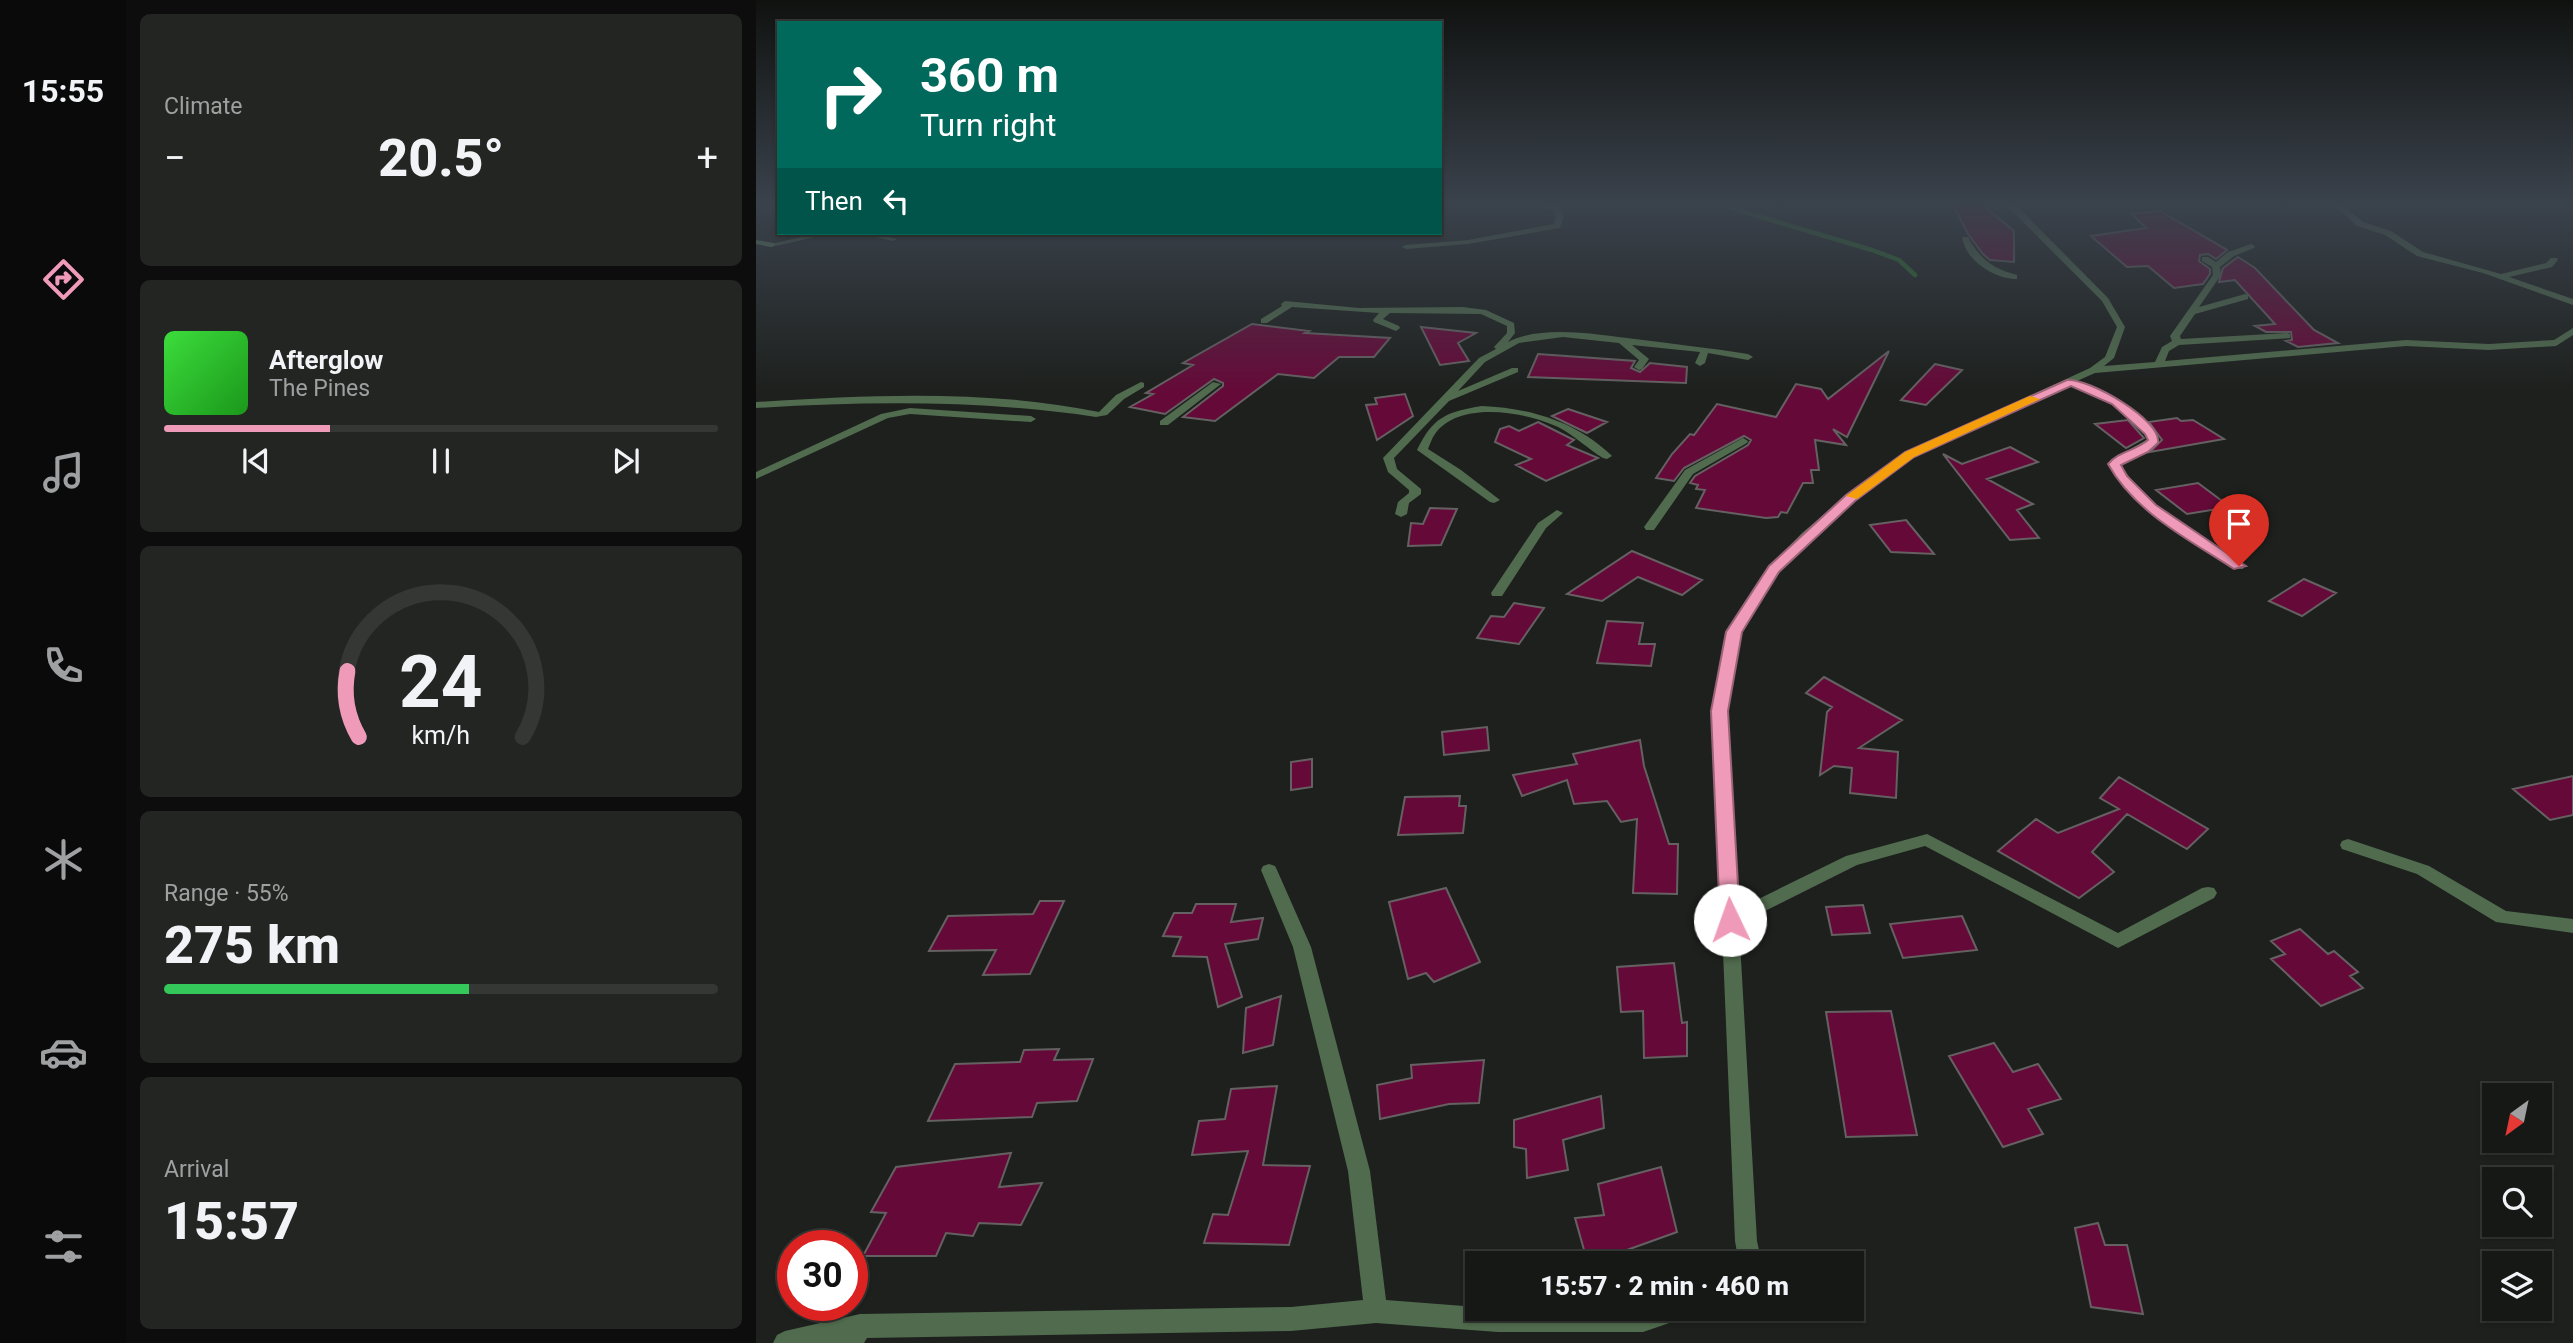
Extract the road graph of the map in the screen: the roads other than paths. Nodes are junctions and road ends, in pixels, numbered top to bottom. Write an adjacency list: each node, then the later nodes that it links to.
1 (1985, 266): 7 (street)
2 (2072, 266): 29 (street)
3 (2216, 266): 10 (street)
4 (2463, 266): 6 (street)
5 (2546, 266): 6 (street)
6 (2501, 276): 11 (street)
7 (2014, 277)
8 (2193, 288): 10 (street)
9 (2245, 297): 14 (street)
10 (2201, 299): 14 (street)
11 (2573, 302)
12 (1318, 308): 13 (street); 15 (street); 16 (street)
13 (1387, 310): 17 (street); 22 (street)
14 (2192, 312): 21 (street)
15 (1308, 318)
16 (1264, 321)
17 (1396, 328)
18 (2573, 331): 26 (street)
19 (2287, 337): 21 (street)
20 (1620, 339): 22 (street); 23 (street); 27 (street)
21 (2178, 342): 26 (street)
22 (1495, 350): 33 (street)
23 (1705, 350): 24 (street); 25 (street)
24 (1748, 358)
25 (1700, 363)
26 (2159, 364): 29 (street)
27 (1639, 367)
28 (1515, 370): 33 (street)
29 (2093, 370): 30 (street)
30 (2071, 382): 44 (street); 49 (street)
31 (1141, 384): 34 (street)
32 (1216, 384): 36 (street)
33 (1440, 403): 42 (street)
34 (756, 405)
35 (1031, 419): 39 (street)
36 (1164, 422)
37 (1743, 442): 43 (street)
38 (1607, 456): 40 (street)
39 (756, 476)
40 (1493, 500)
41 (1557, 513): 45 (street)
42 (1401, 514)
43 (1650, 527)
44 (2239, 566)
45 (1497, 593)
46 (2348, 845): 50 (street)
47 (1269, 870): 52 (street)
48 (2208, 893): 49 (street)
49 (1730, 920): 51 (street)
50 (2573, 926)
51 (1748, 1251)
52 (1376, 1311): 53 (street); 56 (street)
53 (1465, 1316)
54 (1549, 1321): 55 (street)
55 (1604, 1321)
56 (856, 1337): 57 (street)
57 (785, 1343)

